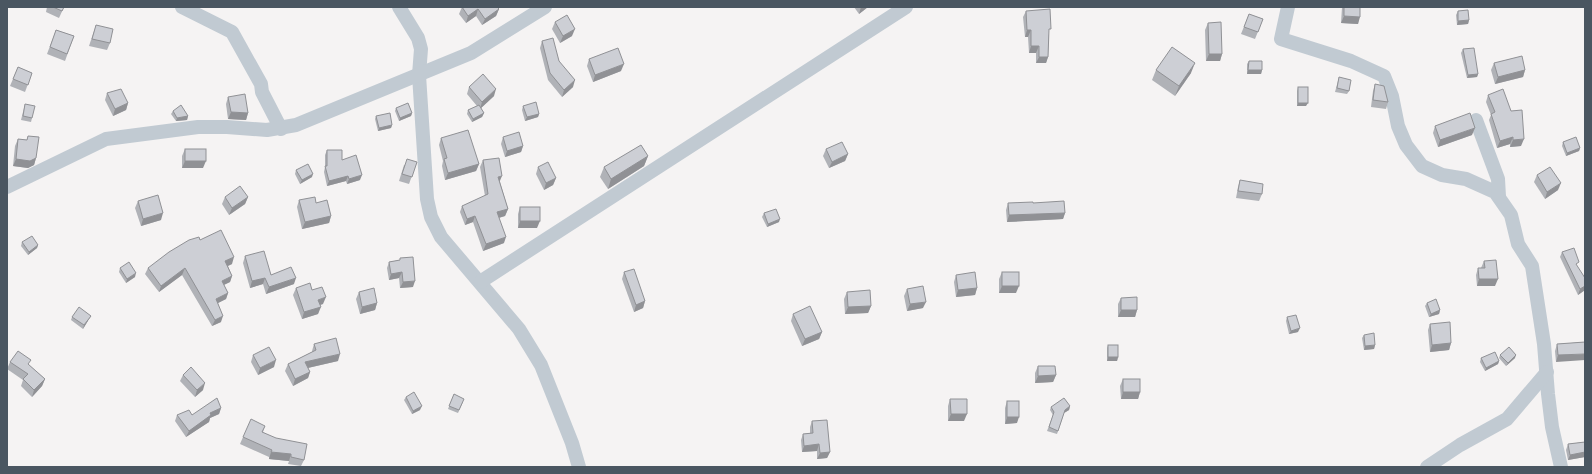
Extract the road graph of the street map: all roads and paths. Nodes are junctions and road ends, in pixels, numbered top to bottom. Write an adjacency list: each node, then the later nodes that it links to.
1 (182, 7): 8 (street)
2 (399, 7): 6 (street)
3 (545, 7): 6 (street)
4 (906, 7): 11 (street)
5 (1288, 7): 10 (street)
6 (419, 74): 8 (street); 11 (street)
7 (1476, 120): 10 (street)
8 (281, 129): 9 (street)
9 (7, 187)
10 (1499, 198): 12 (street)
11 (480, 282): 13 (street)
12 (1547, 372): 14 (street); 15 (street)
13 (579, 467)
14 (1427, 467)
15 (1561, 467)

